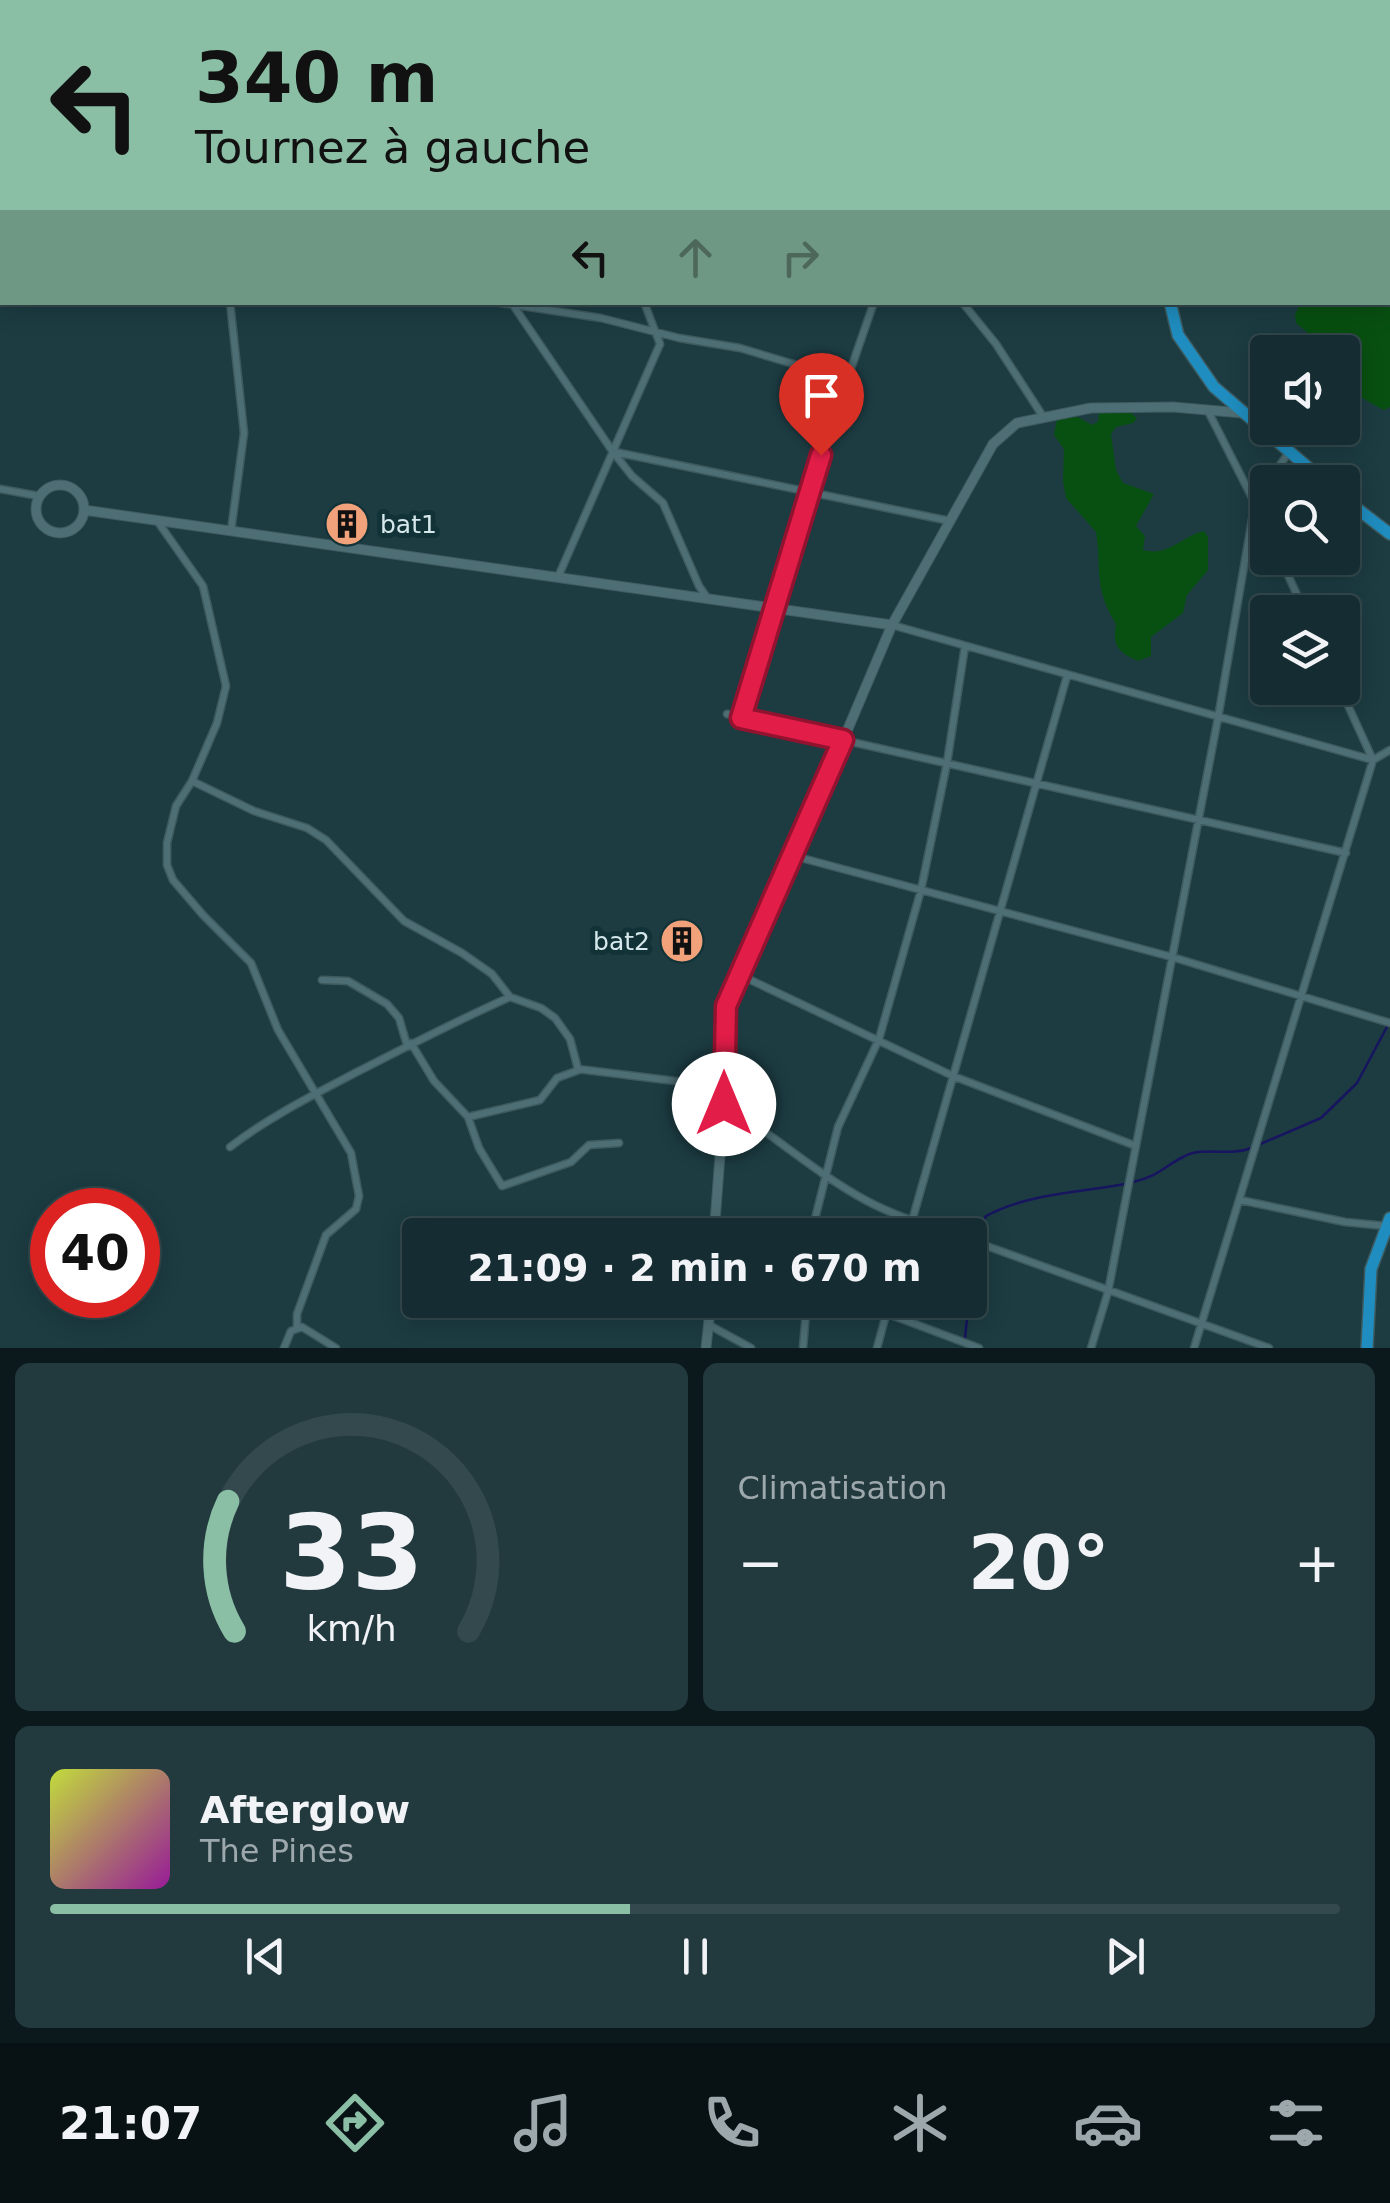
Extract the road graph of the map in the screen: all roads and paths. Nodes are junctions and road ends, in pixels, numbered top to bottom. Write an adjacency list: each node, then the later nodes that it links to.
1 (230, 305): 25 (street)
2 (514, 305): 13 (street)
3 (519, 305): 8 (street)
4 (645, 305): 8 (street)
5 (873, 305): 9 (street)
6 (964, 305): 12 (street)
7 (1171, 305): 11 (main road)
8 (653, 331): 9 (street); 13 (street)
9 (847, 380): 18 (street)
10 (1208, 410): 11 (street); 12 (street); 19 (street)
11 (1242, 414): 14 (main road)
12 (1044, 418): 24 (street)
13 (613, 452): 18 (street); 28 (street); 29 (street)
14 (1288, 452): 15 (street); 16 (main road)
15 (1280, 465)
16 (1304, 465)
17 (0, 489): 20 (street)
18 (808, 492): 24 (street); 30 (street)
19 (1250, 492)
20 (40, 496): 21 (street); 21 (street)
21 (84, 510): 23 (street)
22 (1360, 510): 27 (main road)
23 (158, 521): 25 (street); 42 (street)
24 (950, 521): 31 (street)
25 (230, 531): 28 (street)
26 (1250, 531): 37 (street)
27 (1390, 534)
28 (558, 578): 29 (street)
29 (708, 599): 30 (street)
30 (773, 610): 31 (street); 36 (street)
31 (892, 625): 32 (street); 38 (street)
32 (966, 646): 33 (street); 41 (street)
33 (1067, 676): 37 (street); 43 (street)
34 (1348, 705): 40 (street)
35 (727, 714): 36 (street)
36 (741, 718): 38 (street)
37 (1218, 718): 40 (street); 44 (street)
38 (843, 740): 41 (street); 46 (street)
39 (1390, 750): 40 (street)
40 (1372, 760): 45 (street)
41 (947, 763): 43 (street); 47 (street)
42 (192, 781): 52 (street); 60 (street)
43 (1036, 783): 44 (street); 48 (street)
44 (1198, 820): 45 (street); 49 (street)
45 (1346, 853): 53 (street)
46 (794, 856): 47 (street); 50 (street)
47 (921, 890): 48 (street); 55 (street)
48 (1000, 910): 49 (street); 58 (street)
49 (1172, 956): 53 (street); 64 (street)
50 (739, 975): 55 (street); 59 (street)
51 (322, 980): 56 (street)
52 (510, 996): 56 (street); 57 (street)
53 (1301, 996): 54 (street); 67 (street)
54 (1386, 1022)
55 (879, 1039): 58 (street); 66 (street)
56 (409, 1044): 60 (street); 62 (street)
57 (580, 1070): 59 (street); 62 (street)
58 (953, 1076): 64 (street); 71 (street)
59 (724, 1087): 61 (street)
60 (316, 1093): 65 (street); 81 (street)
61 (724, 1104): 66 (street); 68 (street)
62 (468, 1116): 63 (street)
63 (619, 1144)
64 (1136, 1146): 74 (street)
65 (230, 1148)
66 (824, 1175): 69 (street); 70 (street)
67 (1240, 1200): 72 (street); 79 (street)
68 (715, 1218)
69 (815, 1218)
70 (907, 1218)
71 (913, 1218)
72 (1389, 1224): 92 (main road)
73 (987, 1247): 74 (street)
74 (1108, 1292): 79 (street); 89 (street)
75 (709, 1318): 80 (street)
76 (806, 1318): 87 (street)
77 (886, 1318): 88 (street)
78 (898, 1318): 82 (street)
79 (1203, 1323): 90 (street); 91 (street)
80 (709, 1325): 85 (street); 86 (street)
81 (296, 1327): 83 (street); 84 (street)
82 (975, 1346)
83 (284, 1348)
84 (336, 1348)
85 (706, 1348)
86 (751, 1348)
87 (803, 1348)
88 (877, 1348)
89 (1091, 1348)
90 (1194, 1348)
91 (1269, 1348)
92 (1367, 1348)

